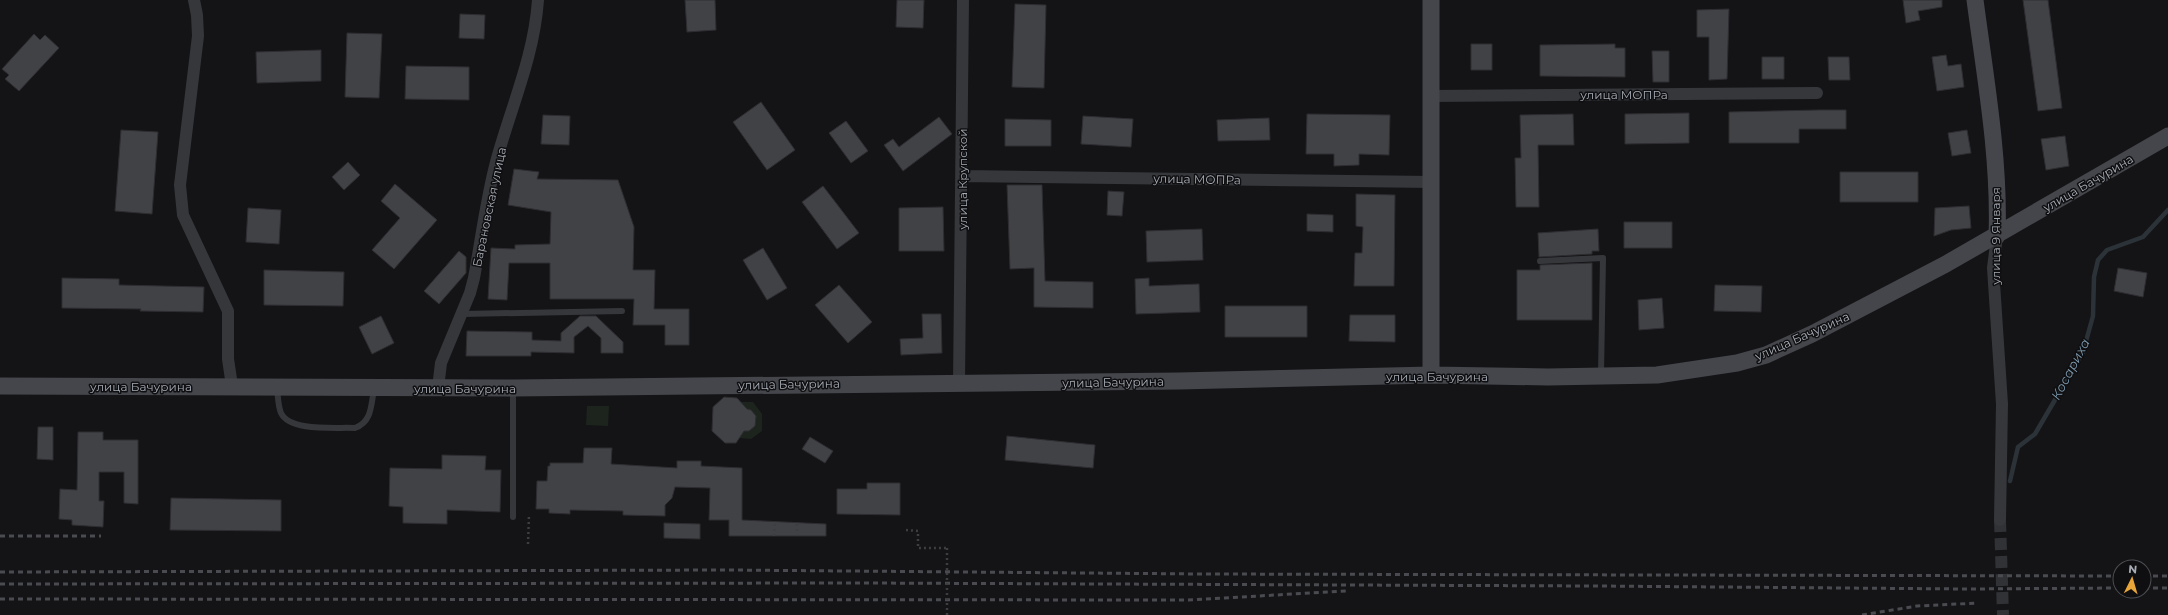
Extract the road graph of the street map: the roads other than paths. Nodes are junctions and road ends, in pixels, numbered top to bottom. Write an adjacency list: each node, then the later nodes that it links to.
1 (194, 0): 19 (street)
2 (538, 0): 14 (street, Барановская улица)
3 (963, 0): 9 (street, улица Крупской)
4 (1431, 0): 7 (street)
5 (1974, 0): 11 (street, улица 9 Января)
6 (1817, 92): 7 (street, улица МОПРа)
7 (1430, 96): 10 (street)
8 (2168, 136): 11 (street, улица Бачурина)
9 (962, 176): 10 (street, улица МОПРа); 17 (street, улица Крупской)
10 (1432, 182): 15 (street)
11 (1997, 236): 16 (street, улица Бачурина); 25 (street, улица 9 Января)
12 (1540, 261): 16 (lane)
13 (622, 311): 14 (lane)
14 (462, 314): 22 (street, Барановская улица)
15 (1431, 374): 16 (street, улица Бачурина); 17 (street, улица Бачурина)
16 (1601, 376)
17 (959, 383): 23 (street, улица Бачурина)
18 (0, 386): 19 (street, улица Бачурина)
19 (232, 386): 20 (street, улица Бачурина)
20 (277, 386): 21 (street, улица Бачурина); 21 (lane)
21 (374, 387): 22 (street, улица Бачурина)
22 (438, 388): 23 (street, улица Бачурина)
23 (513, 388): 24 (lane)
24 (513, 517)
25 (2000, 520)

